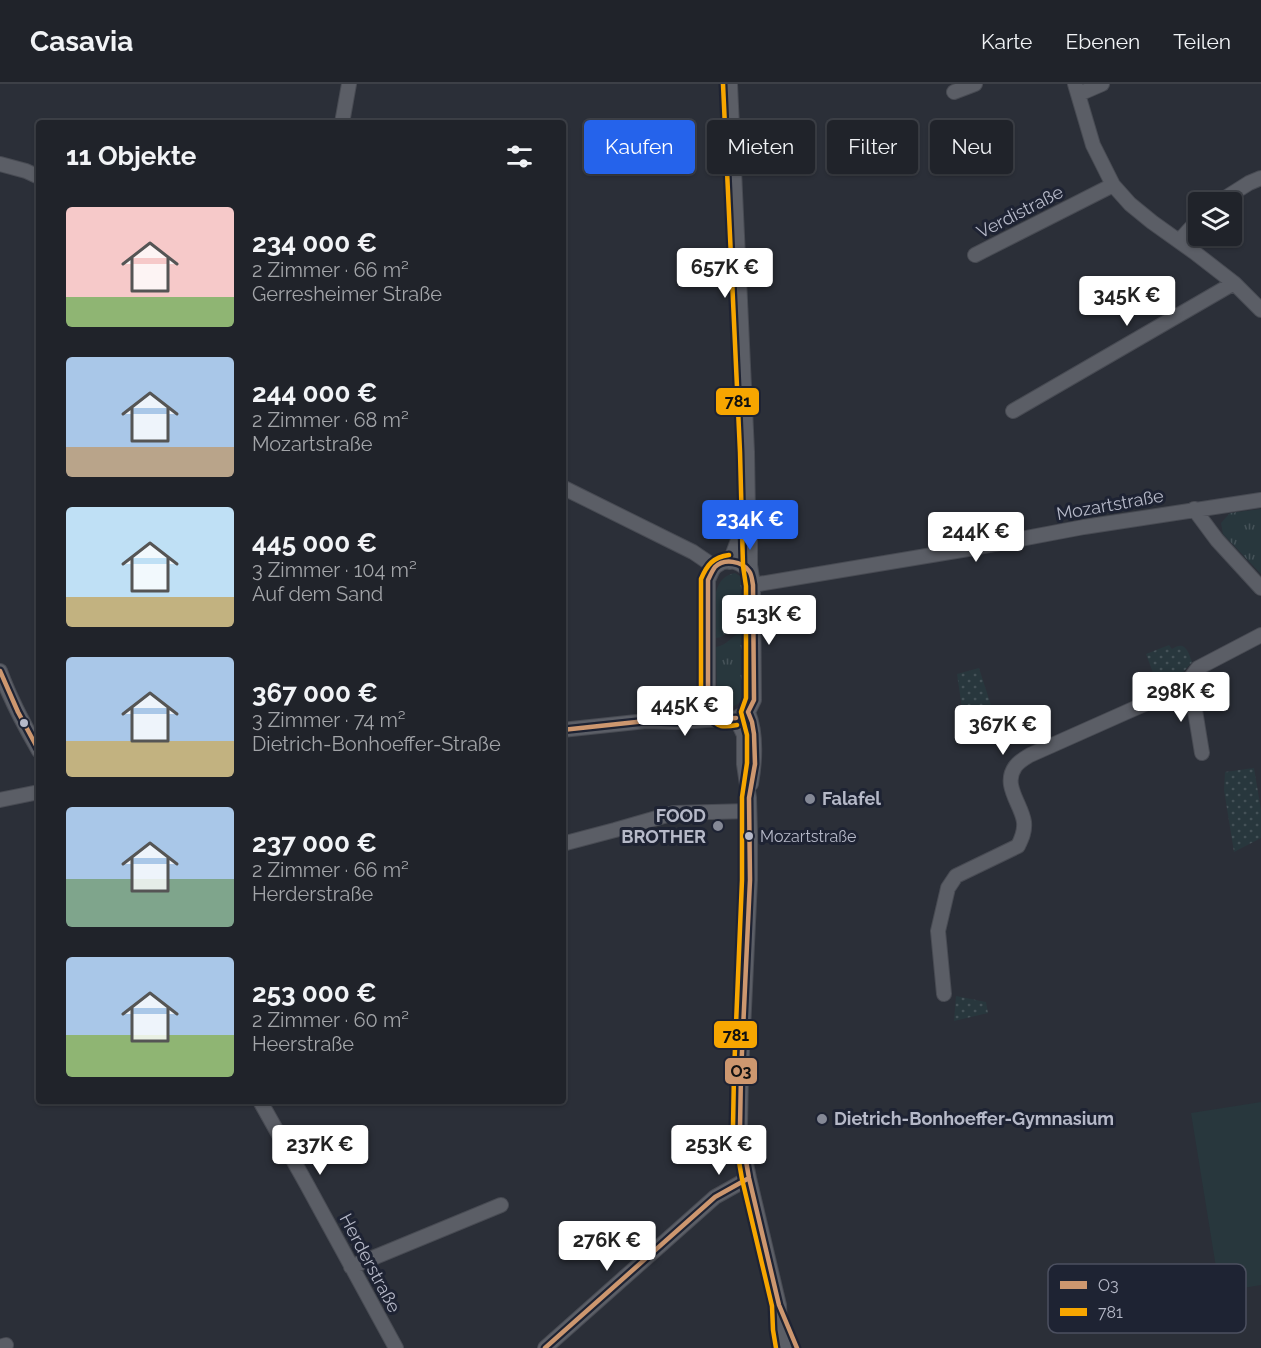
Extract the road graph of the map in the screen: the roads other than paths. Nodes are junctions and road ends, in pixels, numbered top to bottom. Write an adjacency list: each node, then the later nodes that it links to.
1 (350, 84): 7 (street)
2 (730, 84): 22 (street)
3 (975, 84): 6 (street)
4 (1101, 84): 5 (street)
5 (1077, 89): 11 (street)
6 (954, 92)
7 (343, 120)
8 (0, 164): 9 (street)
9 (36, 176)
10 (1261, 178): 12 (street)
11 (1113, 185): 14 (street); 15 (street, Verdistraße)
12 (1235, 192)
13 (1188, 231): 14 (street)
14 (1179, 241): 16 (street)
15 (975, 255)
16 (1234, 283): 17 (street); 18 (street)
17 (1261, 310)
18 (1013, 411)
19 (566, 490): 24 (street)
20 (1261, 500): 21 (street, Mozartstraße)
21 (1194, 509): 25 (street, Mozartstraße); 26 (street)
22 (748, 513): 23 (street); 25 (street)
23 (730, 561): 24 (street); 25 (street)
24 (715, 567): 30 (street)
25 (752, 580): 31 (street)
26 (1261, 588)
27 (1261, 635): 29 (street)
28 (0, 671): 34 (street)
29 (1187, 683): 35 (street); 40 (street)
30 (708, 698): 31 (street); 32 (street)
31 (736, 717): 32 (street); 38 (street)
32 (646, 722): 33 (street)
33 (566, 730)
34 (36, 746)
35 (1202, 753)
36 (36, 793): 37 (street)
37 (0, 800)
38 (749, 804): 39 (street); 42 (street)
39 (566, 843)
40 (944, 994)
41 (262, 1104): 44 (street, Herderstraße)
42 (749, 1178): 46 (street); 47 (street)
43 (501, 1205): 44 (street)
44 (351, 1267): 45 (street, Herderstraße)
45 (396, 1348)
46 (545, 1348)
47 (784, 1348)

